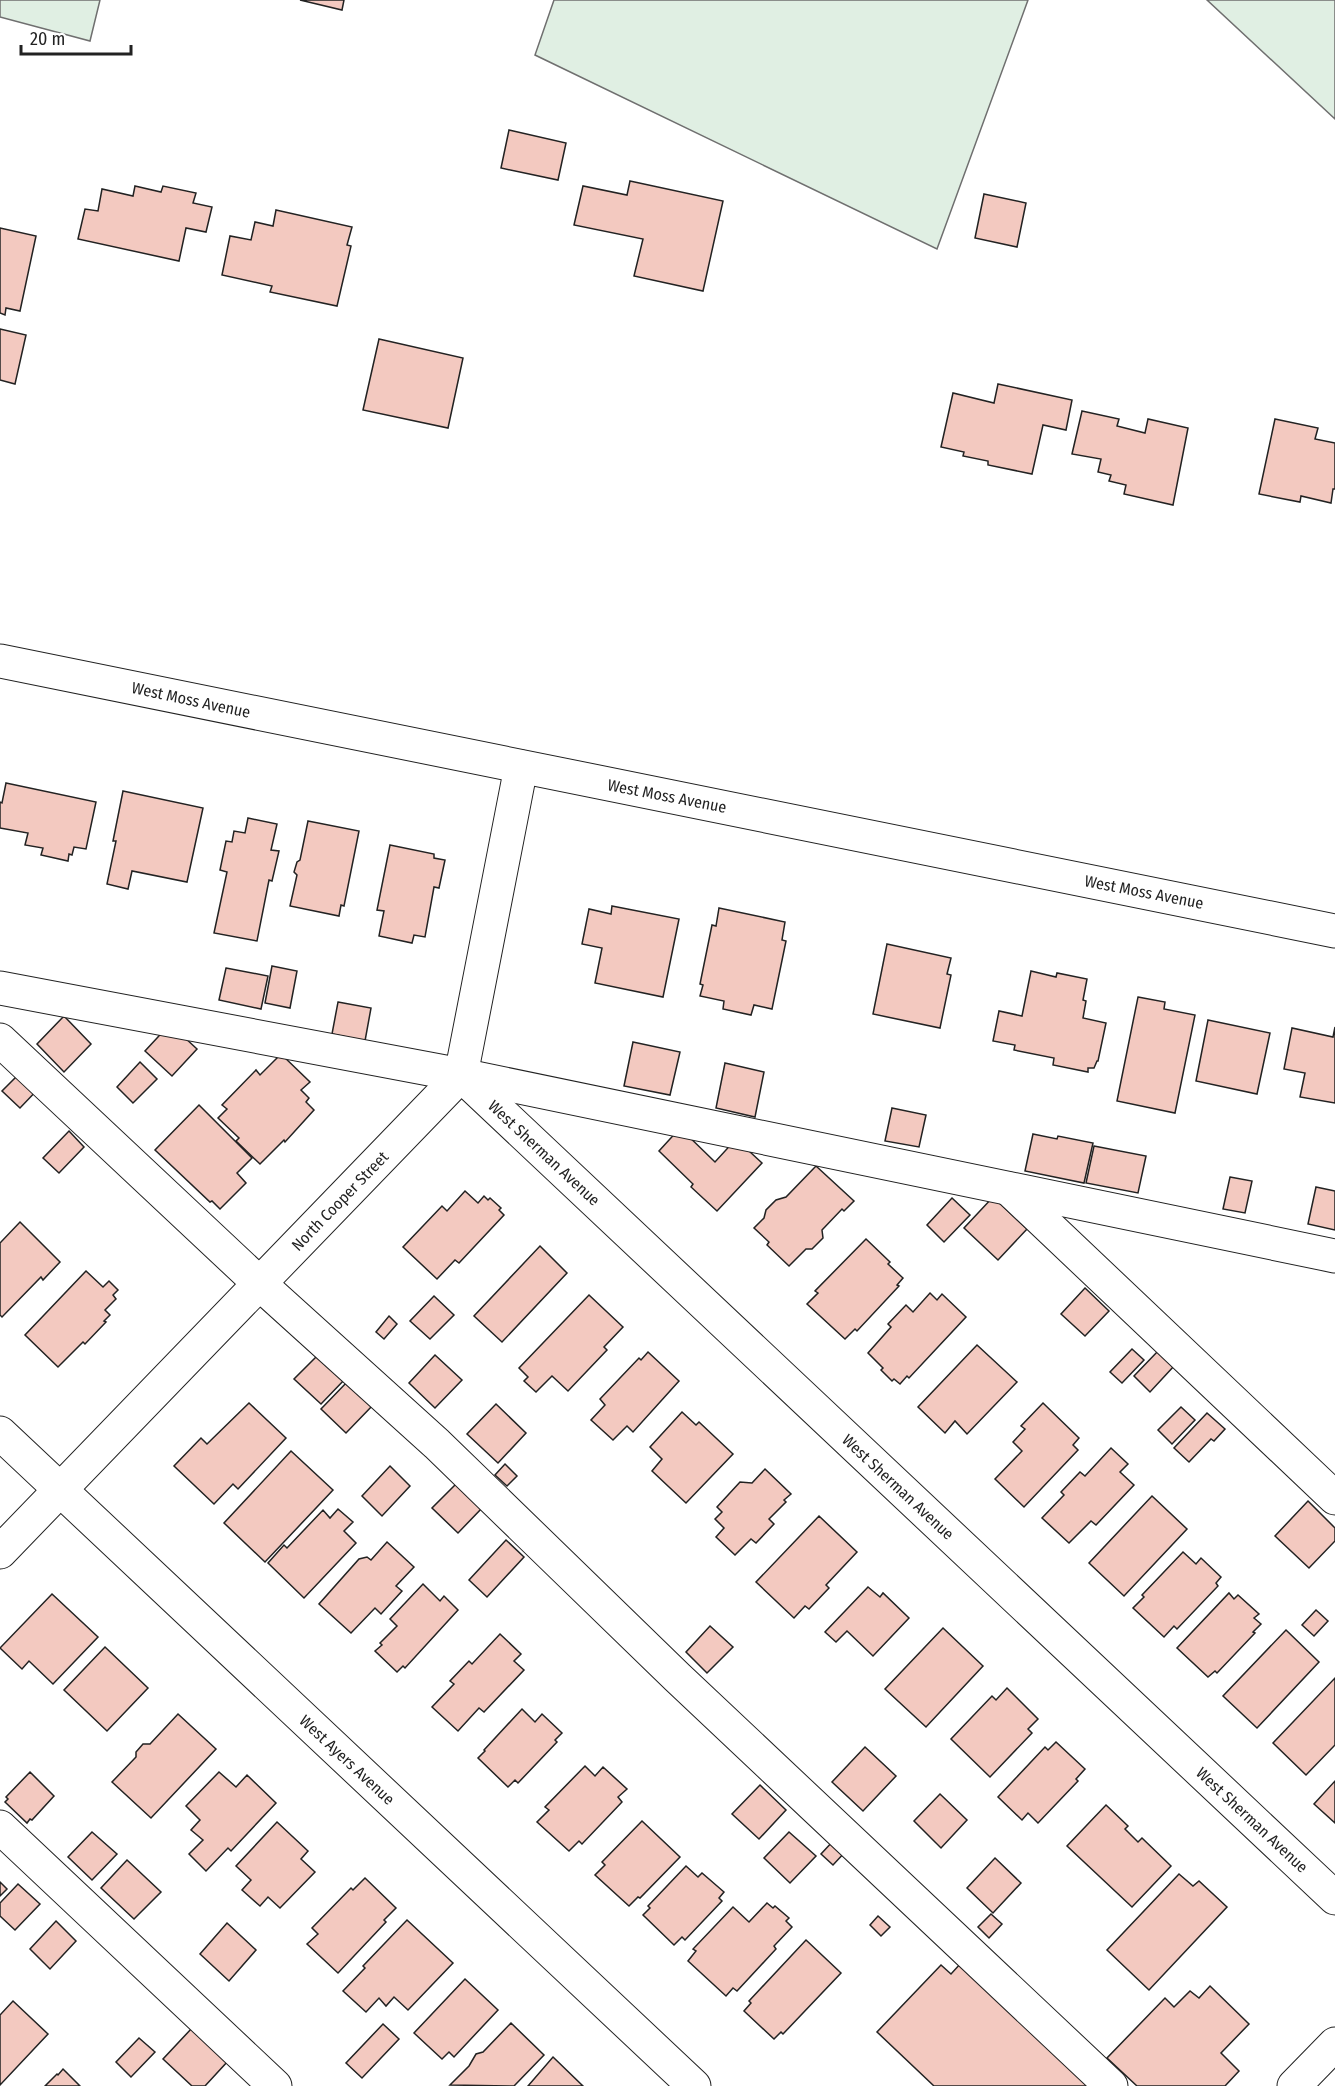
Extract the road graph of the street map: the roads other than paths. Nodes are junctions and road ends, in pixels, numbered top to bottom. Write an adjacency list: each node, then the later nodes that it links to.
1 (0, 661): 2 (street, West Moss Avenue)
2 (521, 767): 3 (street, West Moss Avenue); 6 (street)
3 (1335, 931)
4 (0, 988): 6 (street)
5 (0, 1040): 9 (street)
6 (461, 1075): 7 (street); 9 (street, North Cooper Street); 15 (street, West Sherman Avenue)
7 (1009, 1189): 8 (street); 12 (street)
8 (1335, 1256)
9 (260, 1284): 11 (street, North Cooper Street); 19 (street)
10 (0, 1433): 11 (street, West Ayers Avenue)
11 (60, 1491): 13 (street, North Cooper Street); 18 (street, West Ayers Avenue)
12 (1335, 1498)
13 (0, 1552)
14 (0, 1827): 17 (street)
15 (1335, 1898)
16 (1335, 2044): 20 (street)
17 (275, 2086)
18 (694, 2086)
19 (1111, 2086)
20 (1294, 2086)

